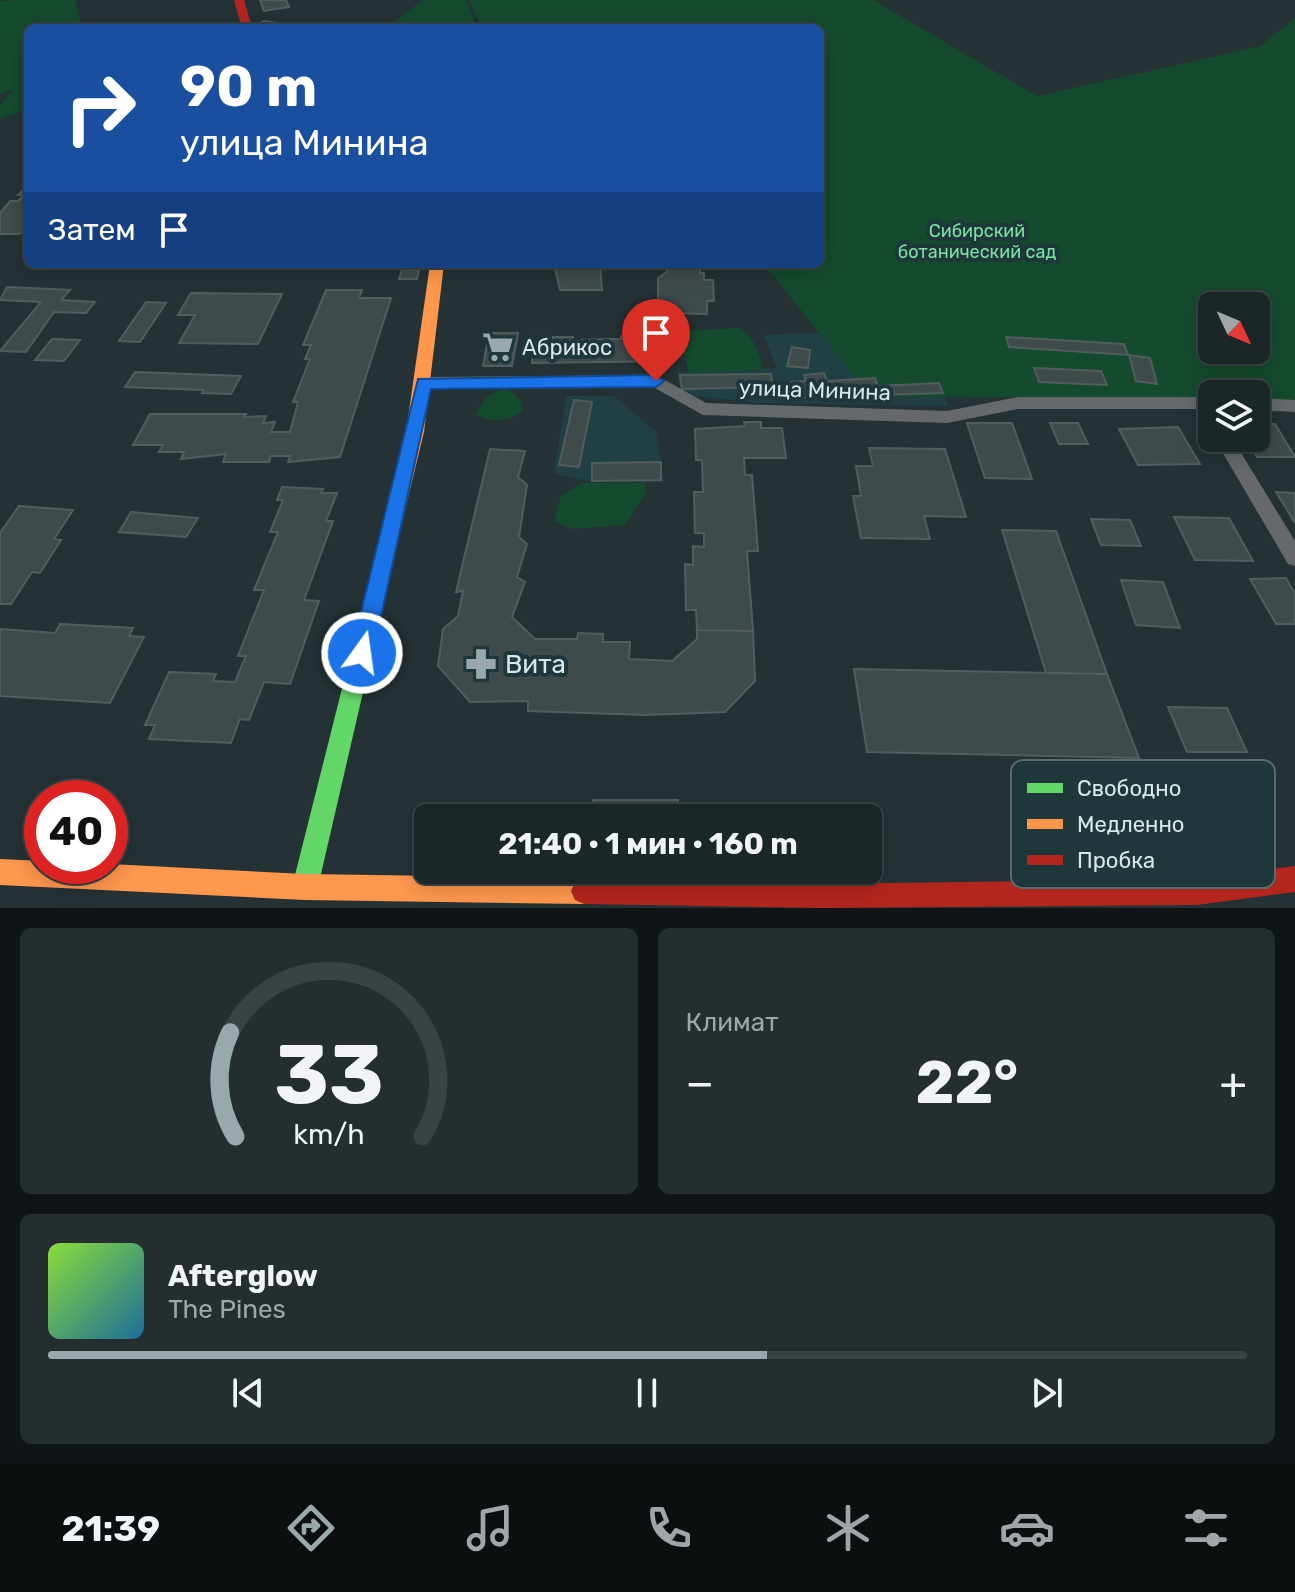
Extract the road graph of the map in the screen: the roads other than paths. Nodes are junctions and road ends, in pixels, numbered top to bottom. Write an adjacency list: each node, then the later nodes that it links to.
1 (239, 0): 2 (street)
2 (246, 24)
3 (437, 268): 4 (street)
4 (424, 383): 5 (street, улица Минина); 13 (street)
5 (1198, 402)
6 (1270, 405): 7 (street)
7 (1295, 406)
8 (1231, 452): 9 (street)
9 (1295, 558)
10 (0, 872): 13 (street)
11 (1295, 879): 12 (street)
12 (1275, 882)
13 (305, 887): 14 (street)
14 (1227, 888)

